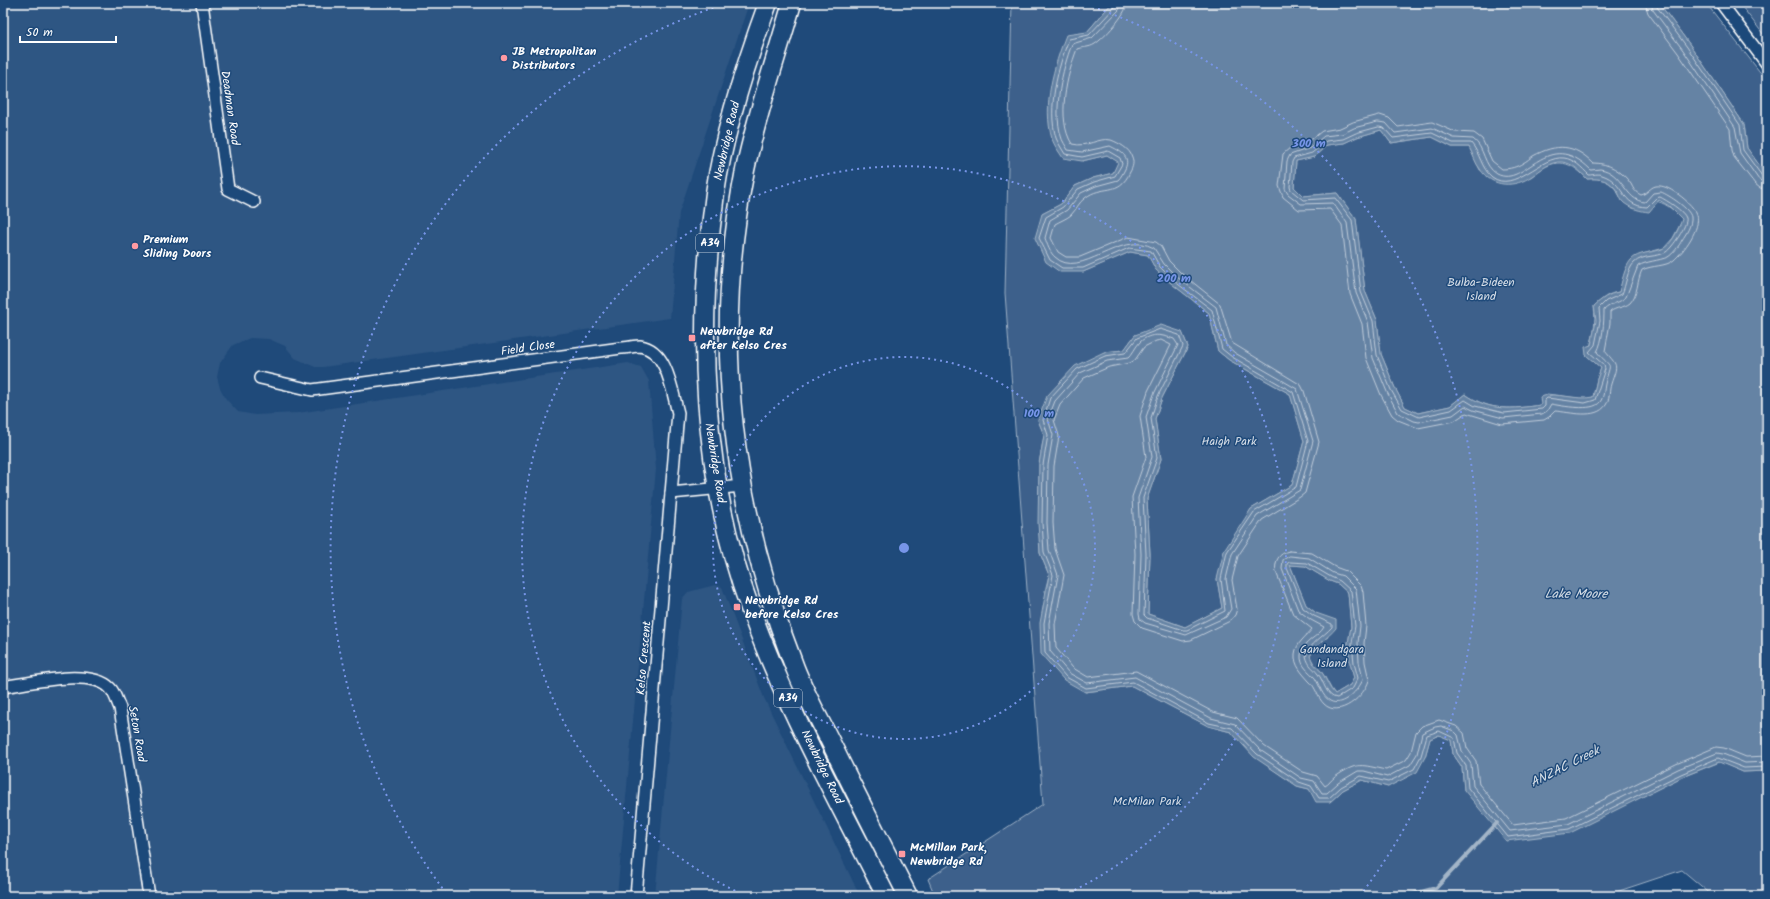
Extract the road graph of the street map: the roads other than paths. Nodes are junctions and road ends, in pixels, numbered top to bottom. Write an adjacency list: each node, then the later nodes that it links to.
1 (202, 3): 6 (street, Deadman Road)
2 (768, 3): 9 (highway, Newbridge Road / A34)
3 (792, 3): 8 (highway, Newbridge Road / A34)
4 (1721, 3): 5 (street)
5 (1767, 64)
6 (254, 202)
7 (260, 378): 10 (street, Field Close)
8 (742, 486): 9 (street); 15 (highway, Newbridge Road / A34)
9 (719, 490): 10 (street); 14 (highway, Newbridge Road / A34)
10 (671, 493): 13 (street, Kelso Crescent)
11 (3, 687): 12 (street, Seton Road)
12 (149, 896)
13 (636, 896)
14 (886, 896)
15 (908, 896)

